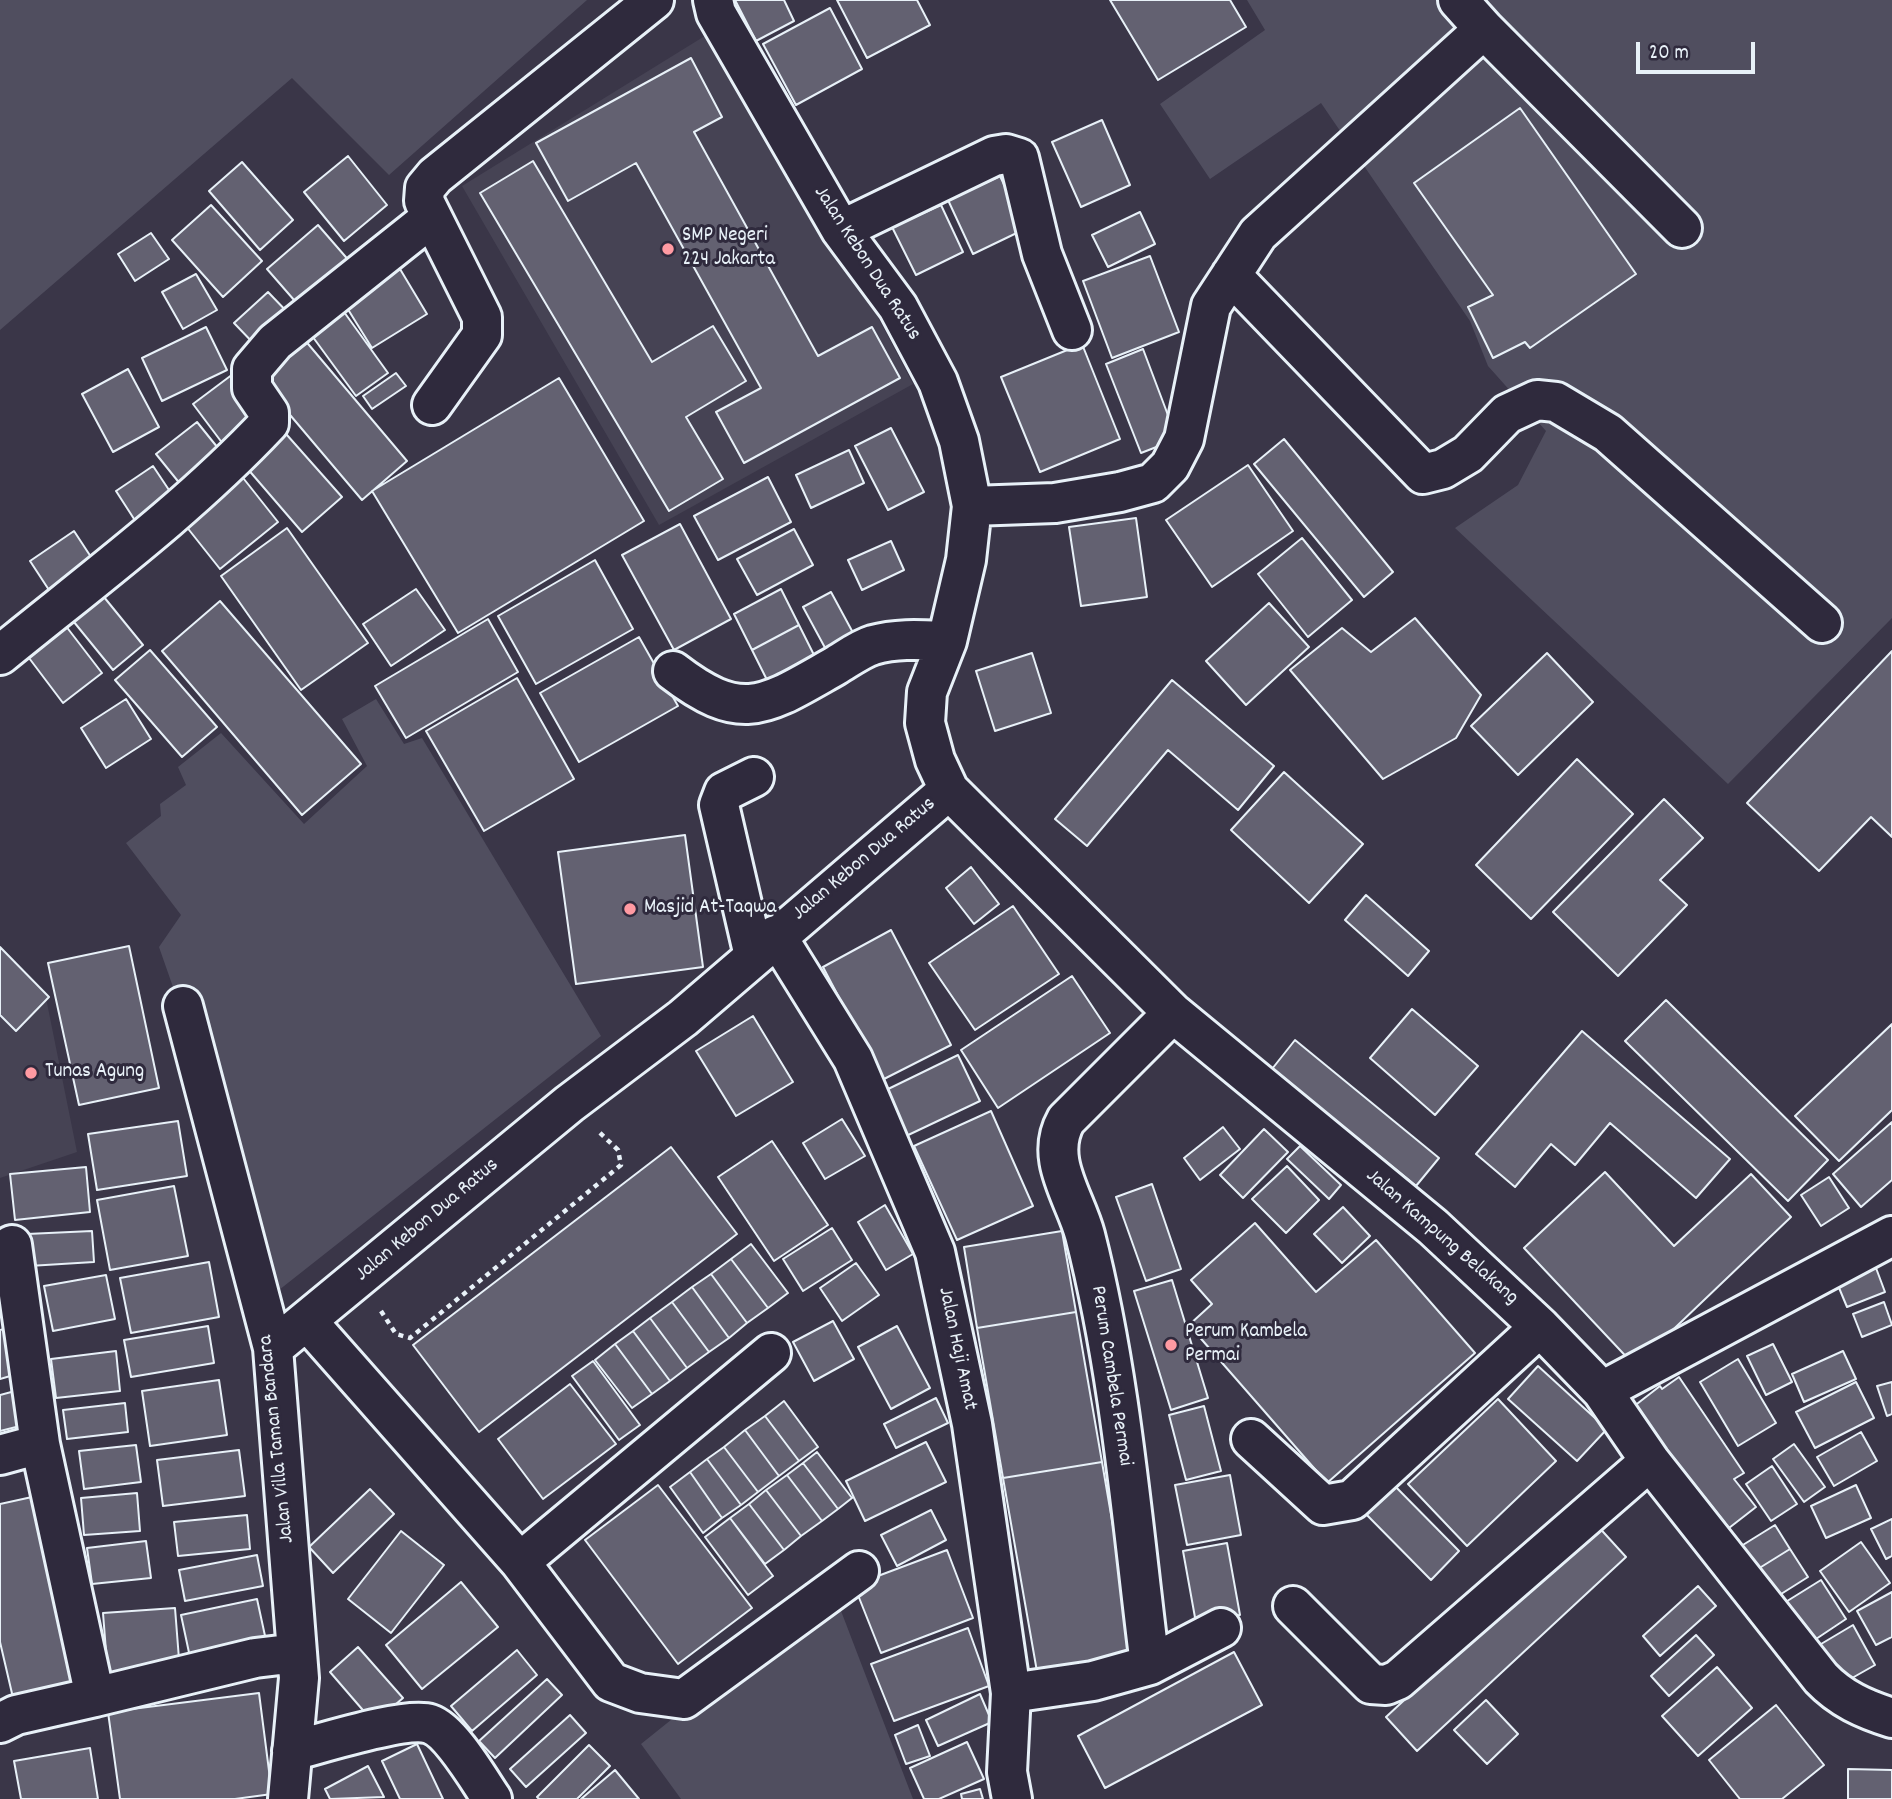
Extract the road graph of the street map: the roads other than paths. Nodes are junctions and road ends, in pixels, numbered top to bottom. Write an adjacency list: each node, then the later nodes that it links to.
1 (654, 0): 5 (street)
2 (713, 0): 7 (street, Jalan Kebon Dua Ratus)
3 (1458, 0): 4 (street)
4 (1484, 29): 6 (street); 8 (street)
5 (432, 217): 10 (street); 14 (street)
6 (1682, 229)
7 (841, 230): 9 (street); 11 (street, Jalan Kebon Dua Ratus)
8 (1231, 275): 11 (street); 12 (street)
9 (1072, 330)
10 (432, 405)
11 (972, 506): 13 (street, Jalan Kebon Dua Ratus)
12 (1822, 623)
13 (947, 641): 15 (street); 17 (street, Jalan Kebon Dua Ratus)
14 (0, 655)
15 (673, 671)
16 (754, 777): 18 (street, Jalan Haji Amat)
17 (949, 790): 18 (street, Jalan Kebon Dua Ratus); 20 (street, Jalan Kampung Belakang)
18 (765, 945): 23 (street, Jalan Kebon Dua Ratus); 38 (street, Jalan Haji Amat)
19 (183, 1006): 25 (street, Jalan Villa Taman Bandara)
20 (1173, 1013): 24 (street, Jalan Kampung Belakang); 37 (street, Perum Cambela Permai)
21 (1892, 1236): 27 (street)
22 (12, 1245): 29 (street)
23 (307, 1321): 25 (street, Jalan Kebon Dua Ratus); 32 (street)
24 (1540, 1326): 27 (street, Jalan Kampung Belakang); 28 (street)
25 (273, 1348): 36 (street, Jalan Villa Taman Bandara)
26 (771, 1353): 32 (street)
27 (1602, 1391): 31 (street, Jalan Kampung Belakang)
28 (1251, 1439)
29 (40, 1444): 30 (street); 39 (street)
30 (0, 1455)
31 (1650, 1461): 34 (street); 40 (street, Jalan Kampung Belakang)
32 (520, 1562): 33 (street)
33 (859, 1570)
34 (1293, 1606)
35 (1222, 1628): 37 (street)
36 (297, 1653): 39 (street); 42 (street, Jalan Villa Taman Bandara)
37 (1150, 1665): 38 (street)
38 (1019, 1692): 45 (street, Jalan Haji Amat)
39 (95, 1698): 41 (street)
40 (1892, 1718)
41 (0, 1723)
42 (292, 1751): 43 (street, Jalan Villa Taman Bandara); 44 (street)
43 (288, 1799)
44 (492, 1799)
45 (1012, 1799)

